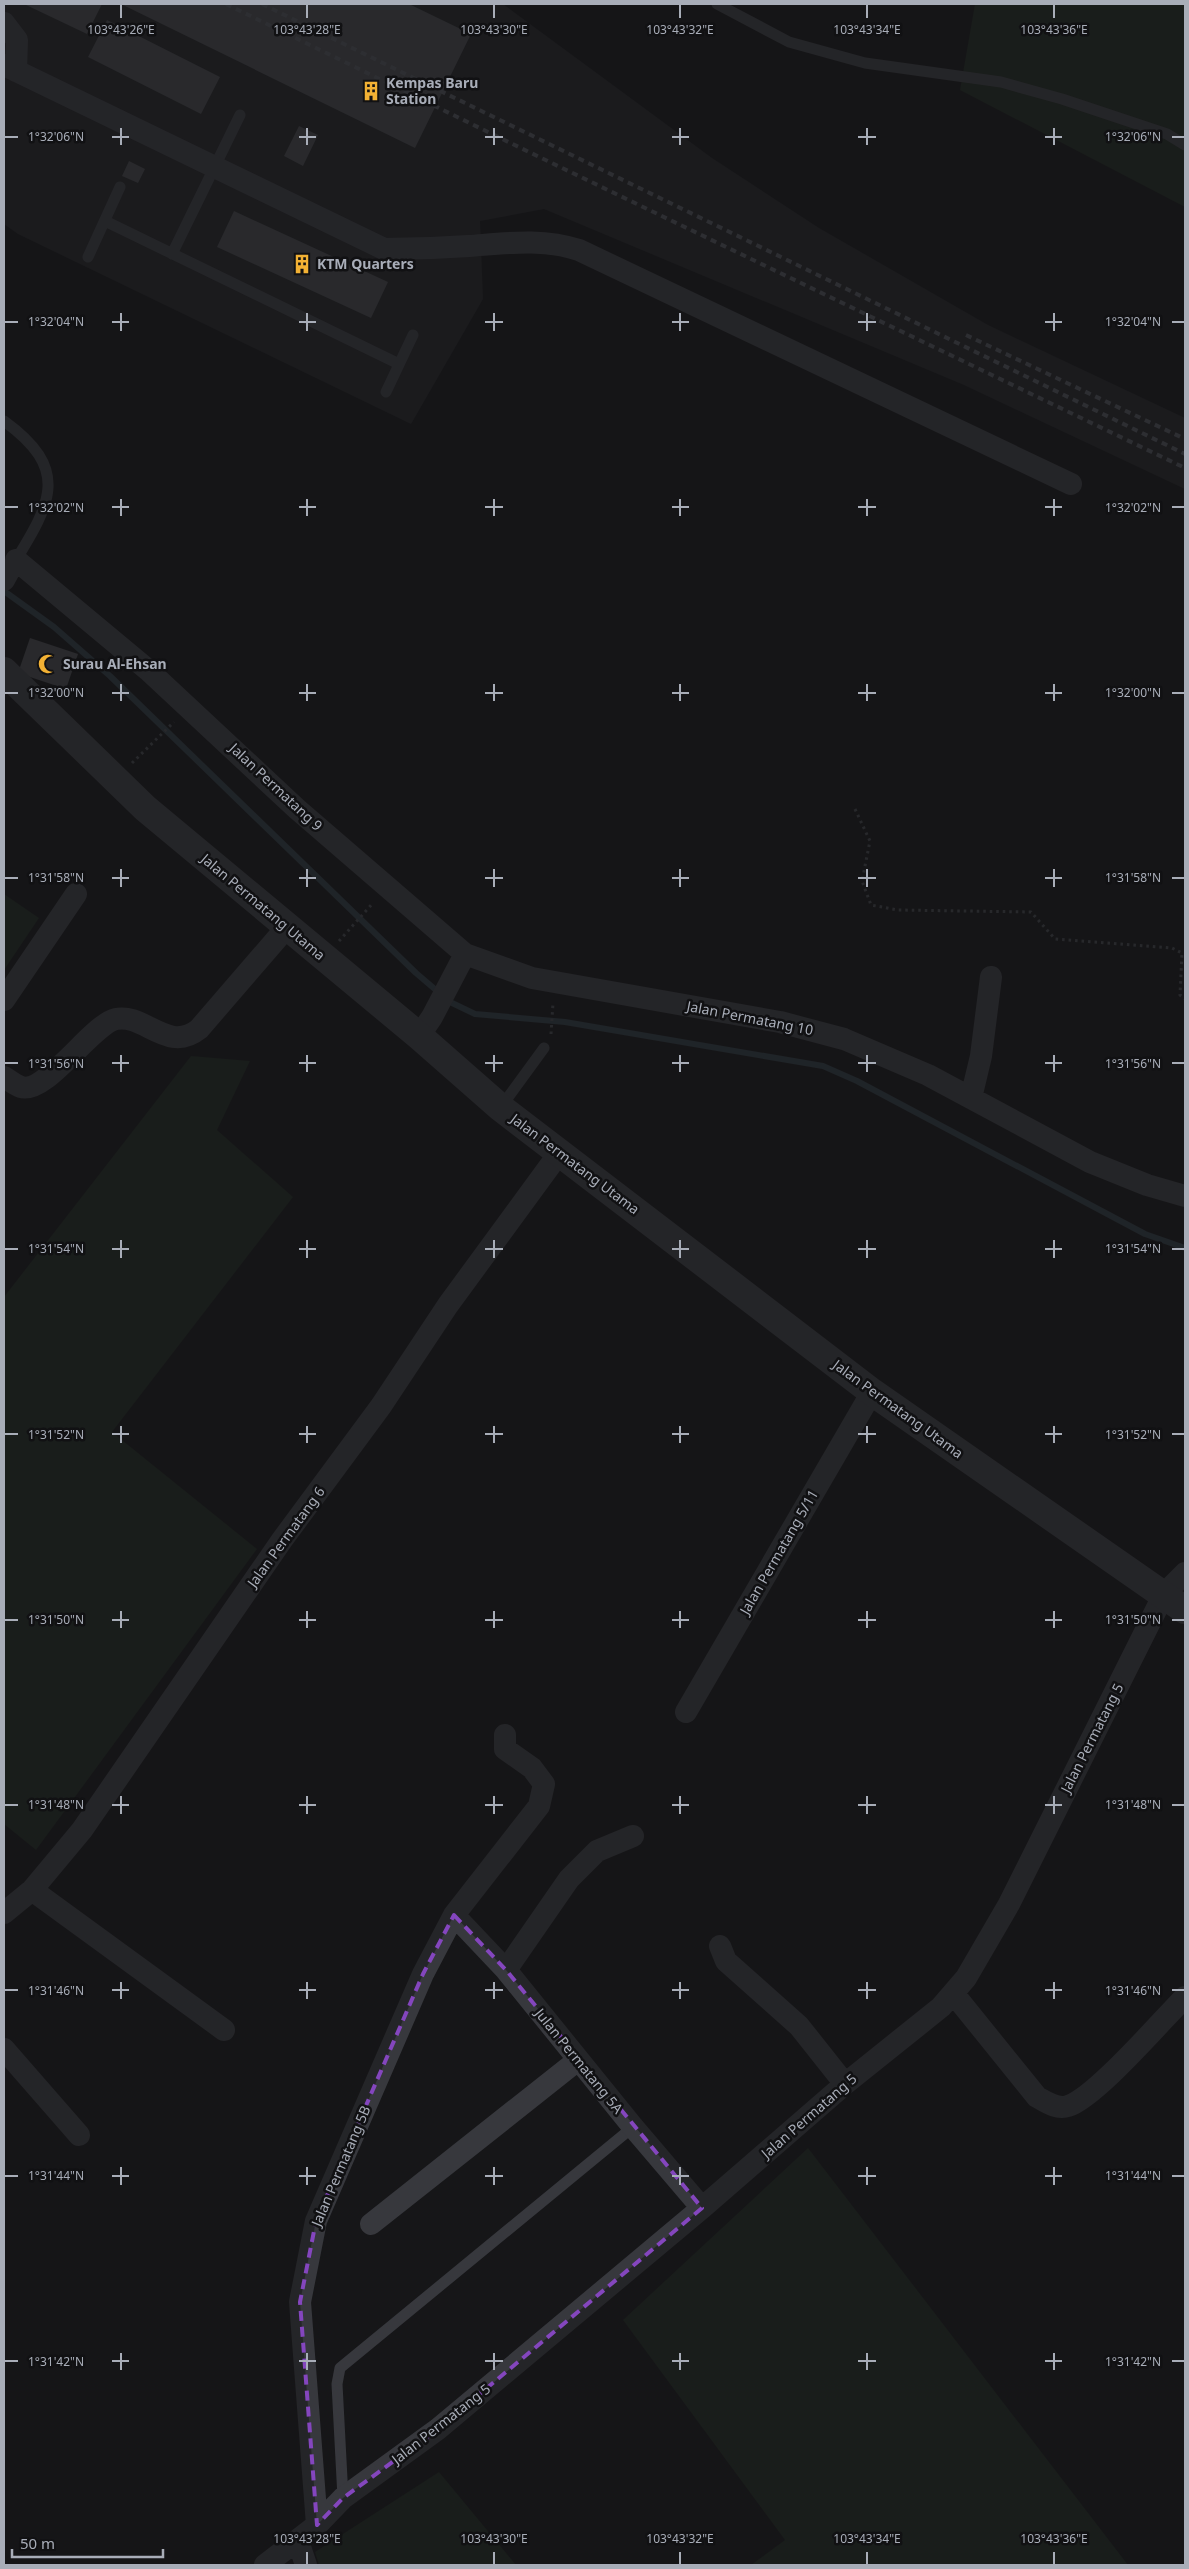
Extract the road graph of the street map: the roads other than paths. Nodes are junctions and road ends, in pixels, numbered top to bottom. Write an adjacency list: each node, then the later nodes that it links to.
1 (717, 4): 5 (lane)
2 (4, 23): 3 (street)
3 (10, 68): 6 (street)
4 (240, 116): 6 (lane)
5 (1185, 145)
6 (214, 167): 9 (lane); 15 (street)
7 (120, 187): 8 (lane)
8 (105, 221): 9 (lane); 10 (lane)
9 (172, 254): 12 (lane)
10 (88, 257)
11 (413, 335): 12 (lane)
12 (399, 364): 13 (lane)
13 (386, 392)
14 (4, 421): 16 (lane)
15 (1072, 484)
16 (10, 570): 20 (street, Jalan Permatang 9)
17 (4, 671): 19 (street, Jalan Permatang Utama)
18 (76, 894): 22 (street)
19 (287, 927): 23 (street, Jalan Permatang Utama); 25 (street)
20 (461, 959): 23 (street); 26 (street, Jalan Permatang 10)
21 (991, 978): 26 (street)
22 (4, 1000)
23 (426, 1026): 27 (street, Jalan Permatang Utama)
24 (544, 1048): 27 (lane)
25 (4, 1077)
26 (971, 1098): 29 (street, Jalan Permatang 10)
27 (500, 1108): 28 (street, Jalan Permatang Utama)
28 (560, 1152): 30 (street, Jalan Permatang Utama); 36 (street, Jalan Permatang 6)
29 (1185, 1196)
30 (872, 1392): 32 (street, Jalan Permatang Utama); 33 (street, Jalan Permatang 5/11)
31 (1185, 1572): 32 (street, Jalan Permatang 5)
32 (1175, 1602): 41 (street, Jalan Permatang 5)
33 (686, 1712)
34 (505, 1735): 38 (street, Jalan Permatang 5B)
35 (633, 1836): 40 (street)
36 (32, 1890): 37 (street, Jalan Permatang 6); 43 (street)
37 (4, 1913)
38 (454, 1914): 40 (street, Julan Permatang 5A); 52 (street, Jalan Permatang 5B)
39 (720, 1946): 46 (street)
40 (506, 1970): 45 (street, Julan Permatang 5A)
41 (953, 1993): 42 (street); 46 (street, Jalan Permatang 5)
42 (1185, 1997)
43 (224, 2030)
44 (4, 2049): 48 (street)
45 (578, 2060): 47 (street, Julan Permatang 5A); 50 (street)
46 (845, 2084): 49 (street, Jalan Permatang 5)
47 (632, 2127): 49 (street, Julan Permatang 5A); 51 (lane)
48 (79, 2135)
49 (702, 2208): 51 (street, Jalan Permatang 5)
50 (371, 2224)
51 (343, 2498): 52 (street, Jalan Permatang 5)
52 (317, 2525): 53 (street, Jalan Permatang 5)
53 (298, 2541): 54 (street, Jalan Permatang 5); 55 (street)
54 (265, 2565)
55 (306, 2565)

